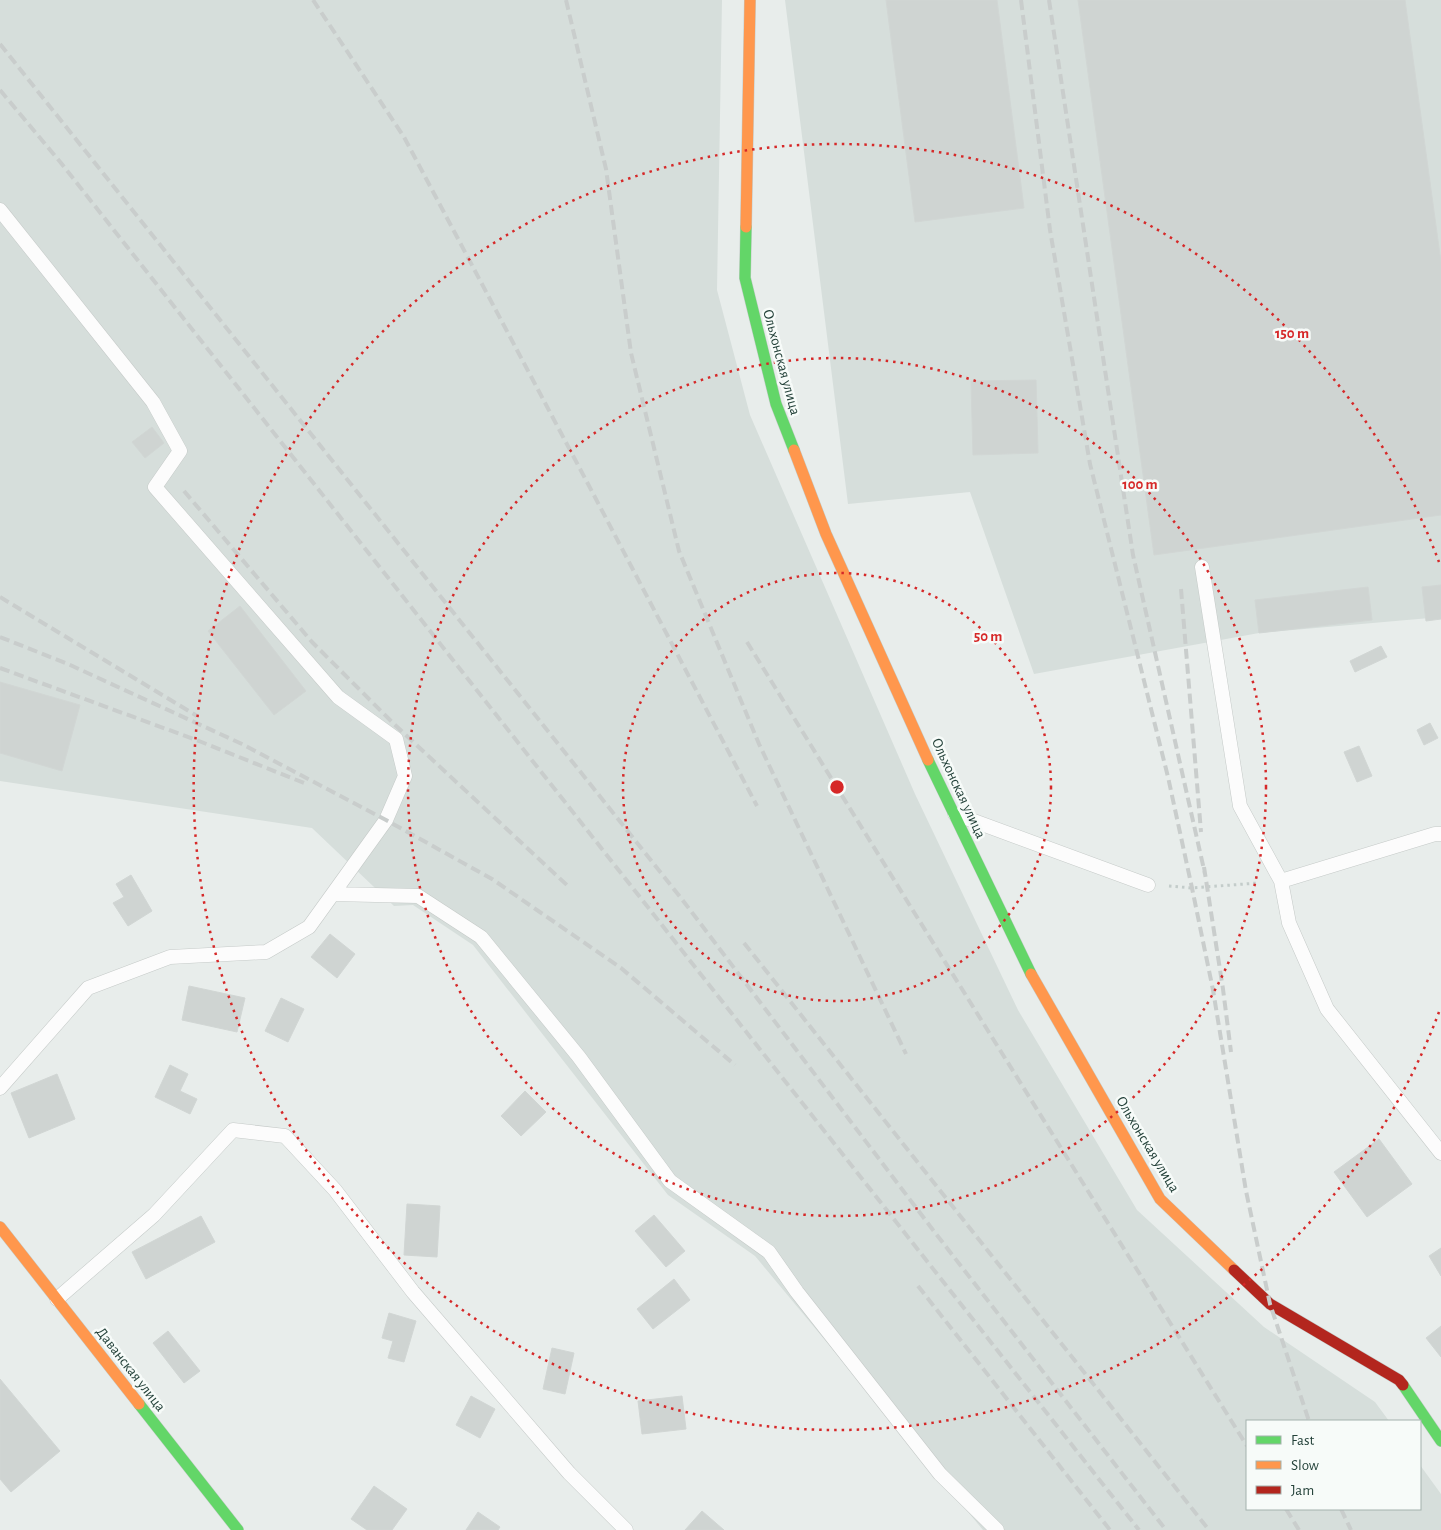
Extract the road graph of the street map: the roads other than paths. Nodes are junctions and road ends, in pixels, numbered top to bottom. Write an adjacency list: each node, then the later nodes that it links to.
1 (750, 0): 4 (street, Ольхонская улица)
2 (0, 210): 8 (lane)
3 (1202, 567): 6 (lane)
4 (954, 813): 7 (lane); 13 (street, Ольхонская улица)
5 (1441, 834): 6 (lane)
6 (1281, 881): 10 (lane)
7 (1148, 885)
8 (333, 894): 9 (lane); 16 (lane)
9 (0, 1088)
10 (1441, 1153)
11 (0, 1227): 12 (street, Даванская улица)
12 (57, 1299): 14 (street, Даванская улица); 15 (lane)
13 (1441, 1441)
14 (238, 1530)
15 (626, 1530)
16 (997, 1530)

